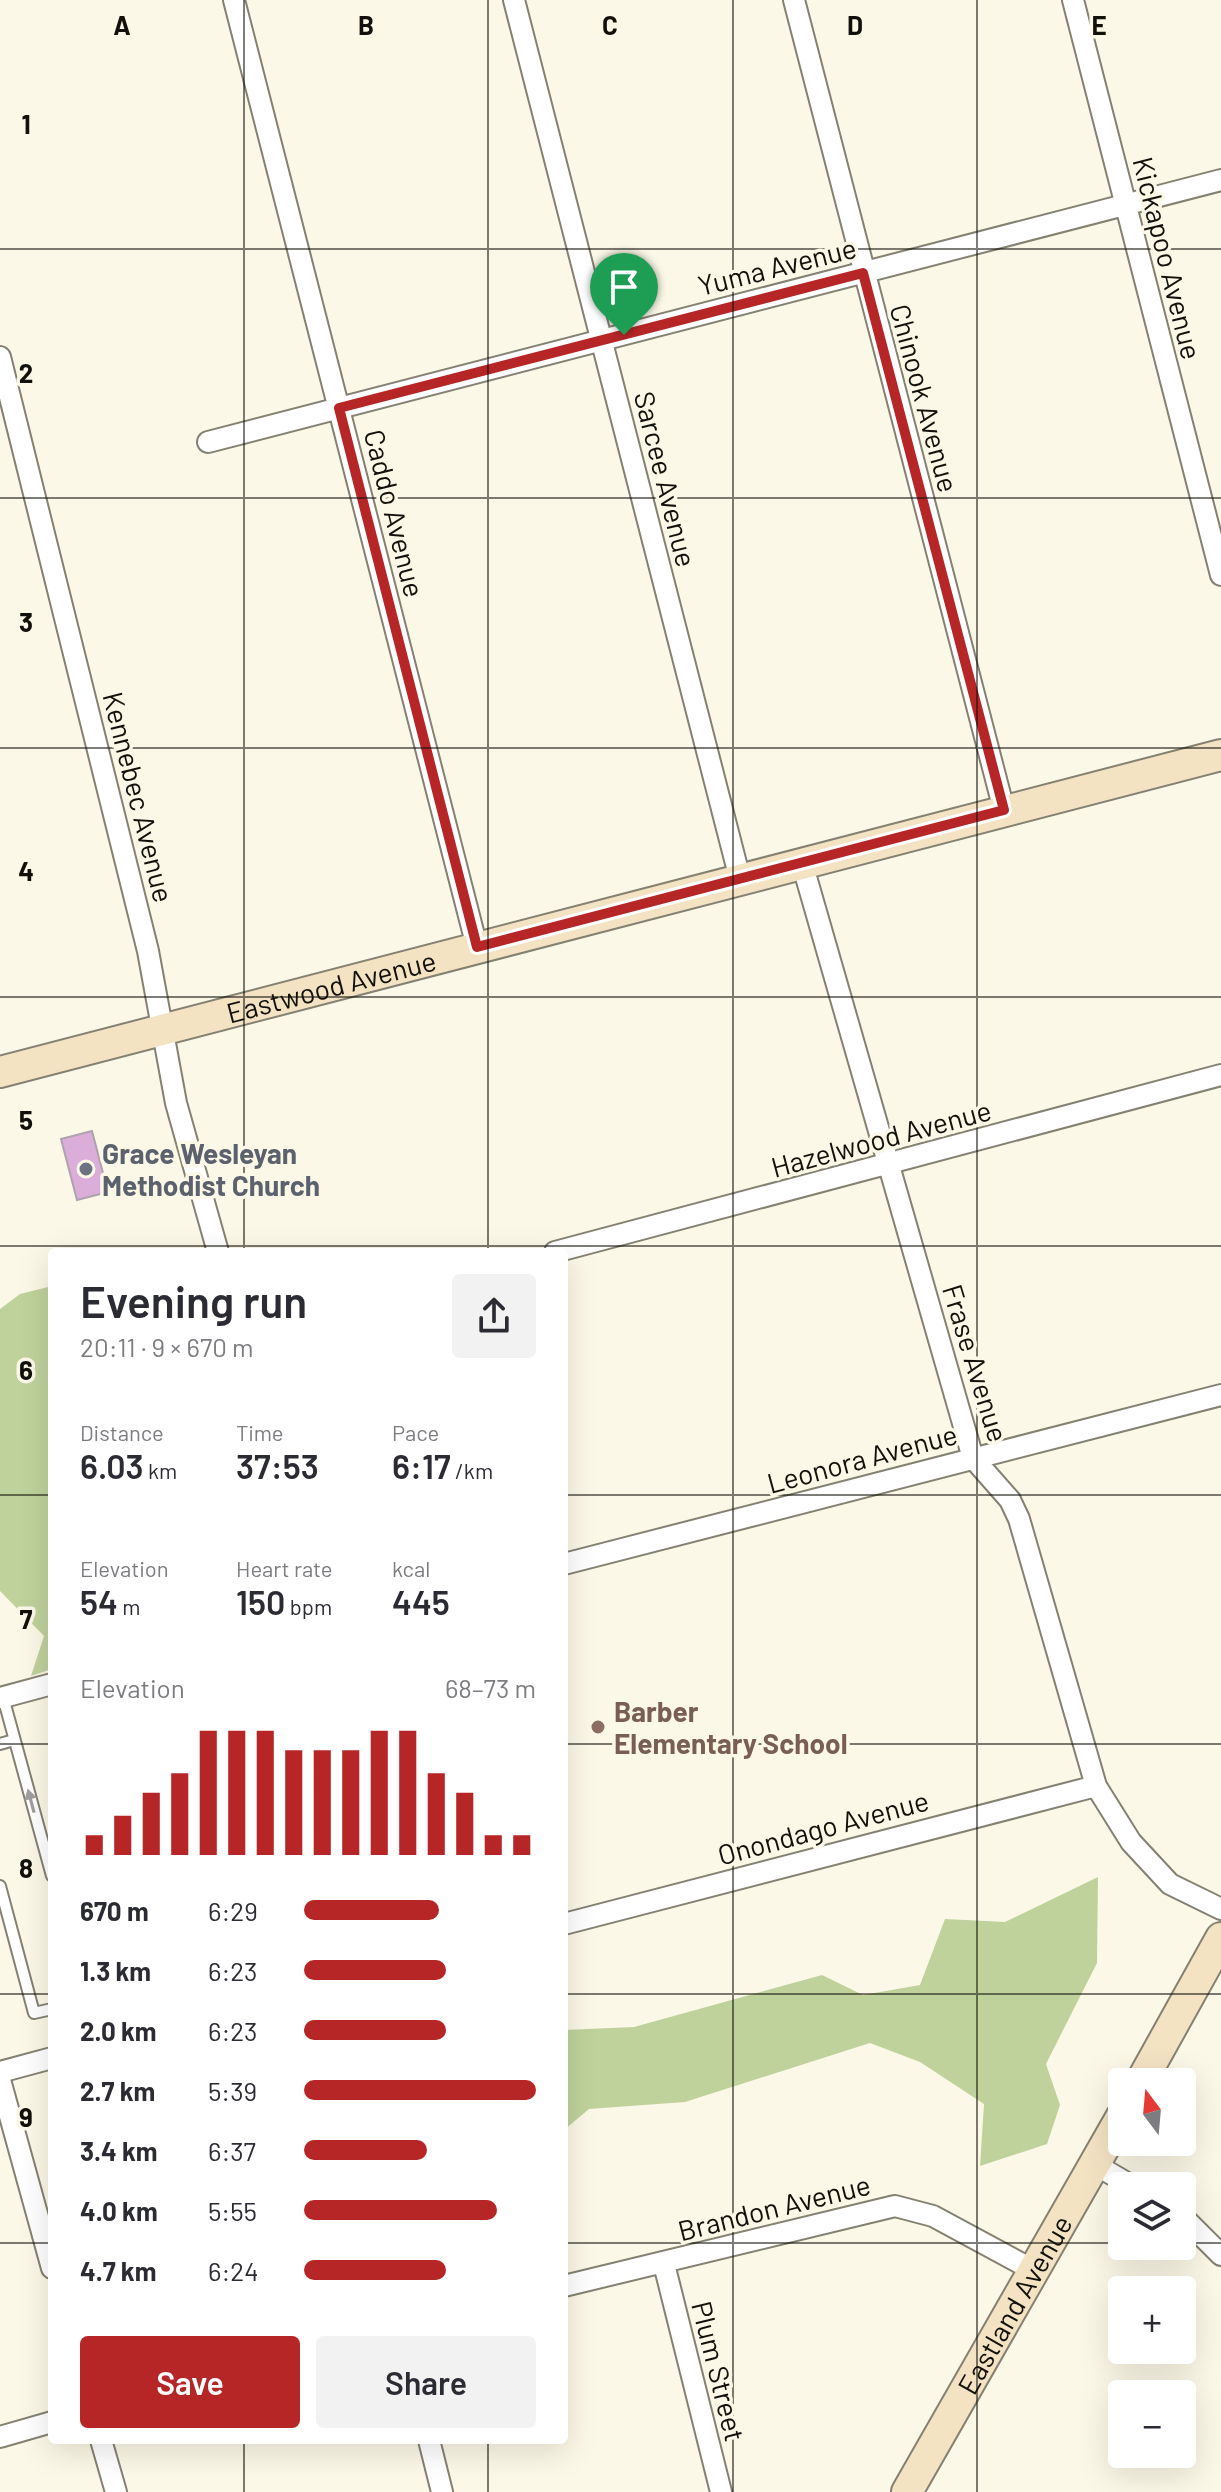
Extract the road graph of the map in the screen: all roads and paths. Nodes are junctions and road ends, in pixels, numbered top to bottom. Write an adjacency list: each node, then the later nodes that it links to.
1 (234, 0): 10 (street, Caddo Avenue)
2 (514, 0): 8 (street, Sarcee Avenue)
3 (794, 0): 7 (street, Chinook Avenue)
4 (1073, 0): 6 (street, Kickapoo Avenue)
5 (1221, 180): 6 (street, Yuma Avenue)
6 (1124, 205): 7 (street, Yuma Avenue); 12 (street, Kickapoo Avenue)
7 (863, 273): 8 (street, Yuma Avenue); 14 (street, Chinook Avenue)
8 (602, 340): 10 (street, Yuma Avenue); 16 (street, Sarcee Avenue)
9 (0, 357): 18 (street, Kennebec Avenue)
10 (339, 408): 11 (street, Yuma Avenue); 17 (street, Caddo Avenue)
11 (208, 442)
12 (1221, 575)
13 (1221, 755): 14 (street, Eastwood Avenue)
14 (1004, 810): 15 (street, Eastwood Avenue)
15 (802, 863): 16 (street, Eastwood Avenue); 21 (street, Frase Avenue)
16 (740, 879): 17 (street, Eastwood Avenue)
17 (477, 947): 18 (street, Eastwood Avenue)
18 (163, 1029): 19 (street, Eastwood Avenue); 22 (street, Kennebec Avenue)
19 (0, 1072)
20 (1221, 1075): 21 (street, Hazelwood Avenue)
21 (889, 1165): 23 (street, Hazelwood Avenue); 25 (street, Frase Avenue)
22 (217, 1248)
23 (568, 1249)
24 (1221, 1395): 25 (street, Leonora Avenue)
25 (973, 1458): 26 (street, Leonora Avenue); 31 (street, Frase Avenue)
26 (568, 1563)
27 (48, 1685): 28 (street)
28 (1, 1697): 29 (lane)
29 (14, 1740): 30 (lane); 32 (lane, one-way to 29)
30 (0, 1744)
31 (1096, 1786): 34 (street, Frase Avenue); 35 (street, Onondago Avenue)
32 (48, 1862)
33 (0, 1888): 37 (lane)
34 (1221, 1909)
35 (568, 1923)
36 (1221, 1938): 39 (street)
37 (48, 2010)
38 (48, 2059): 40 (street)
39 (1149, 2068)
40 (0, 2072)
41 (0, 2080): 46 (street)
42 (1108, 2142): 43 (street, Eastland Avenue)
43 (1096, 2165): 44 (street); 49 (street, Eastland Avenue)
44 (1108, 2172)
45 (1196, 2230): 47 (street)
46 (48, 2254)
47 (1221, 2255)
48 (664, 2264): 49 (street, Brandon Avenue); 50 (street, Brandon Avenue); 57 (street, Plum Street)
49 (1033, 2270): 58 (street, Eastland Avenue)
50 (568, 2285)
51 (48, 2423): 52 (street)
52 (0, 2437)
53 (102, 2444): 55 (street)
54 (430, 2444): 56 (street)
55 (116, 2492)
56 (442, 2492)
57 (721, 2492)
58 (907, 2492)

